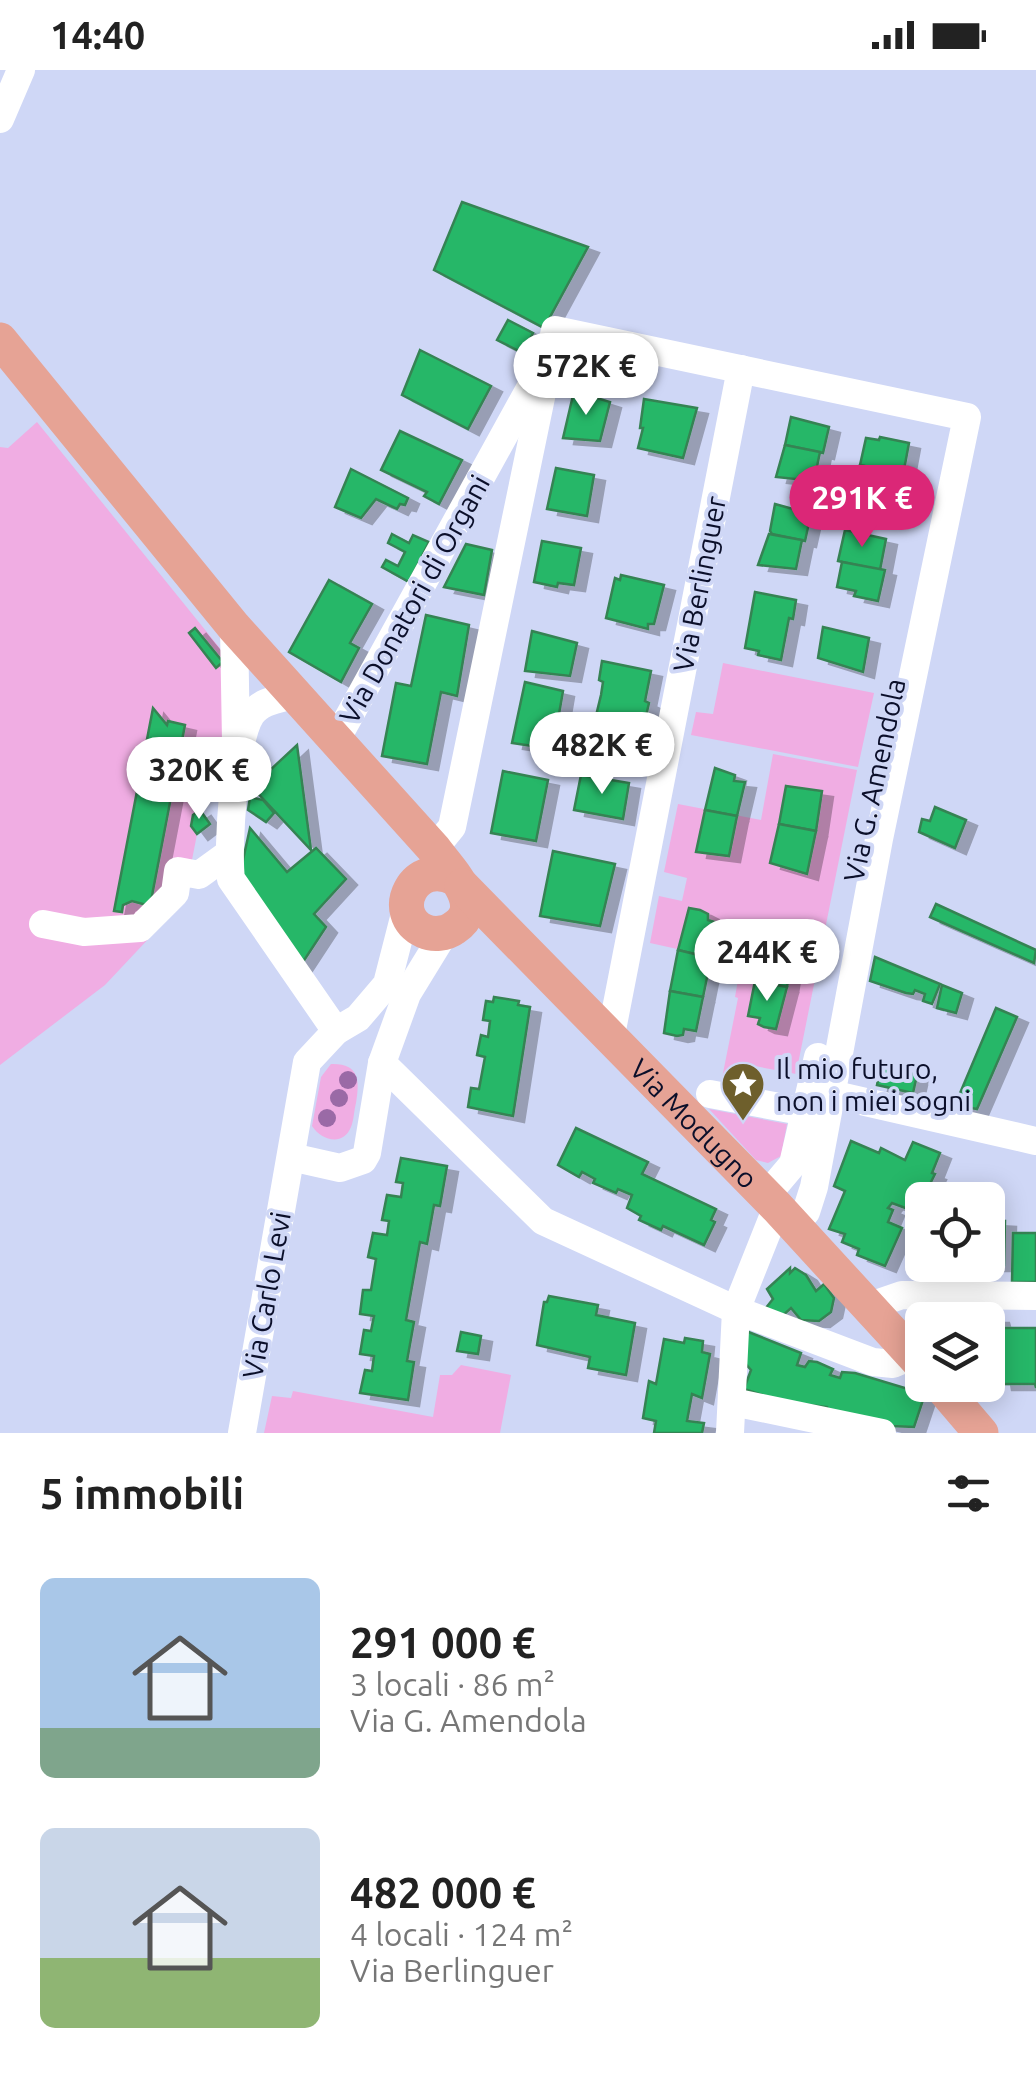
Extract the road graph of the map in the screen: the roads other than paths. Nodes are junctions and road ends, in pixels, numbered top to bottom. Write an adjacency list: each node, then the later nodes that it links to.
1 (21, 70): 2 (street)
2 (0, 120)
3 (0, 340): 6 (main road)
4 (552, 342): 5 (street); 8 (street, Via Donatori di Organi); 10 (street)
5 (741, 369): 18 (street, Via Berlinguer); 21 (street, Via G. Amendola)
6 (234, 626): 7 (main road); 9 (street)
7 (293, 696): 8 (main road); 9 (street)
8 (336, 740): 10 (main road)
9 (238, 767): 11 (street)
10 (426, 842): 12 (main road, Via Modugno); 13 (main road)
11 (228, 854): 14 (street); 17 (street)
12 (459, 882): 13 (main road); 15 (main road); 16 (main road, Via Modugno)
13 (409, 896): 15 (main road); 17 (street, Via Carlo Levi)
14 (43, 924)
15 (453, 927): 16 (main road); 19 (street)
16 (506, 930): 18 (main road, Via Modugno)
17 (336, 1031): 23 (street, Via Carlo Levi)
18 (611, 1035): 24 (main road, Via Modugno)
19 (382, 1063): 23 (street); 27 (street)
20 (710, 1094): 21 (street)
21 (816, 1098): 22 (street); 24 (street); 24 (street)
22 (1036, 1141)
23 (291, 1158): 32 (street, Via Carlo Levi)
24 (779, 1209): 26 (main road, Via Modugno); 27 (street)
25 (1036, 1296): 26 (street)
26 (870, 1306): 28 (main road, Via Modugno)
27 (736, 1310): 29 (street); 30 (street)
28 (905, 1345)
29 (905, 1362)
30 (733, 1402): 33 (street); 34 (street)
31 (955, 1402): 35 (main road)
32 (242, 1433)
33 (730, 1433)
34 (882, 1433)
35 (982, 1433)

